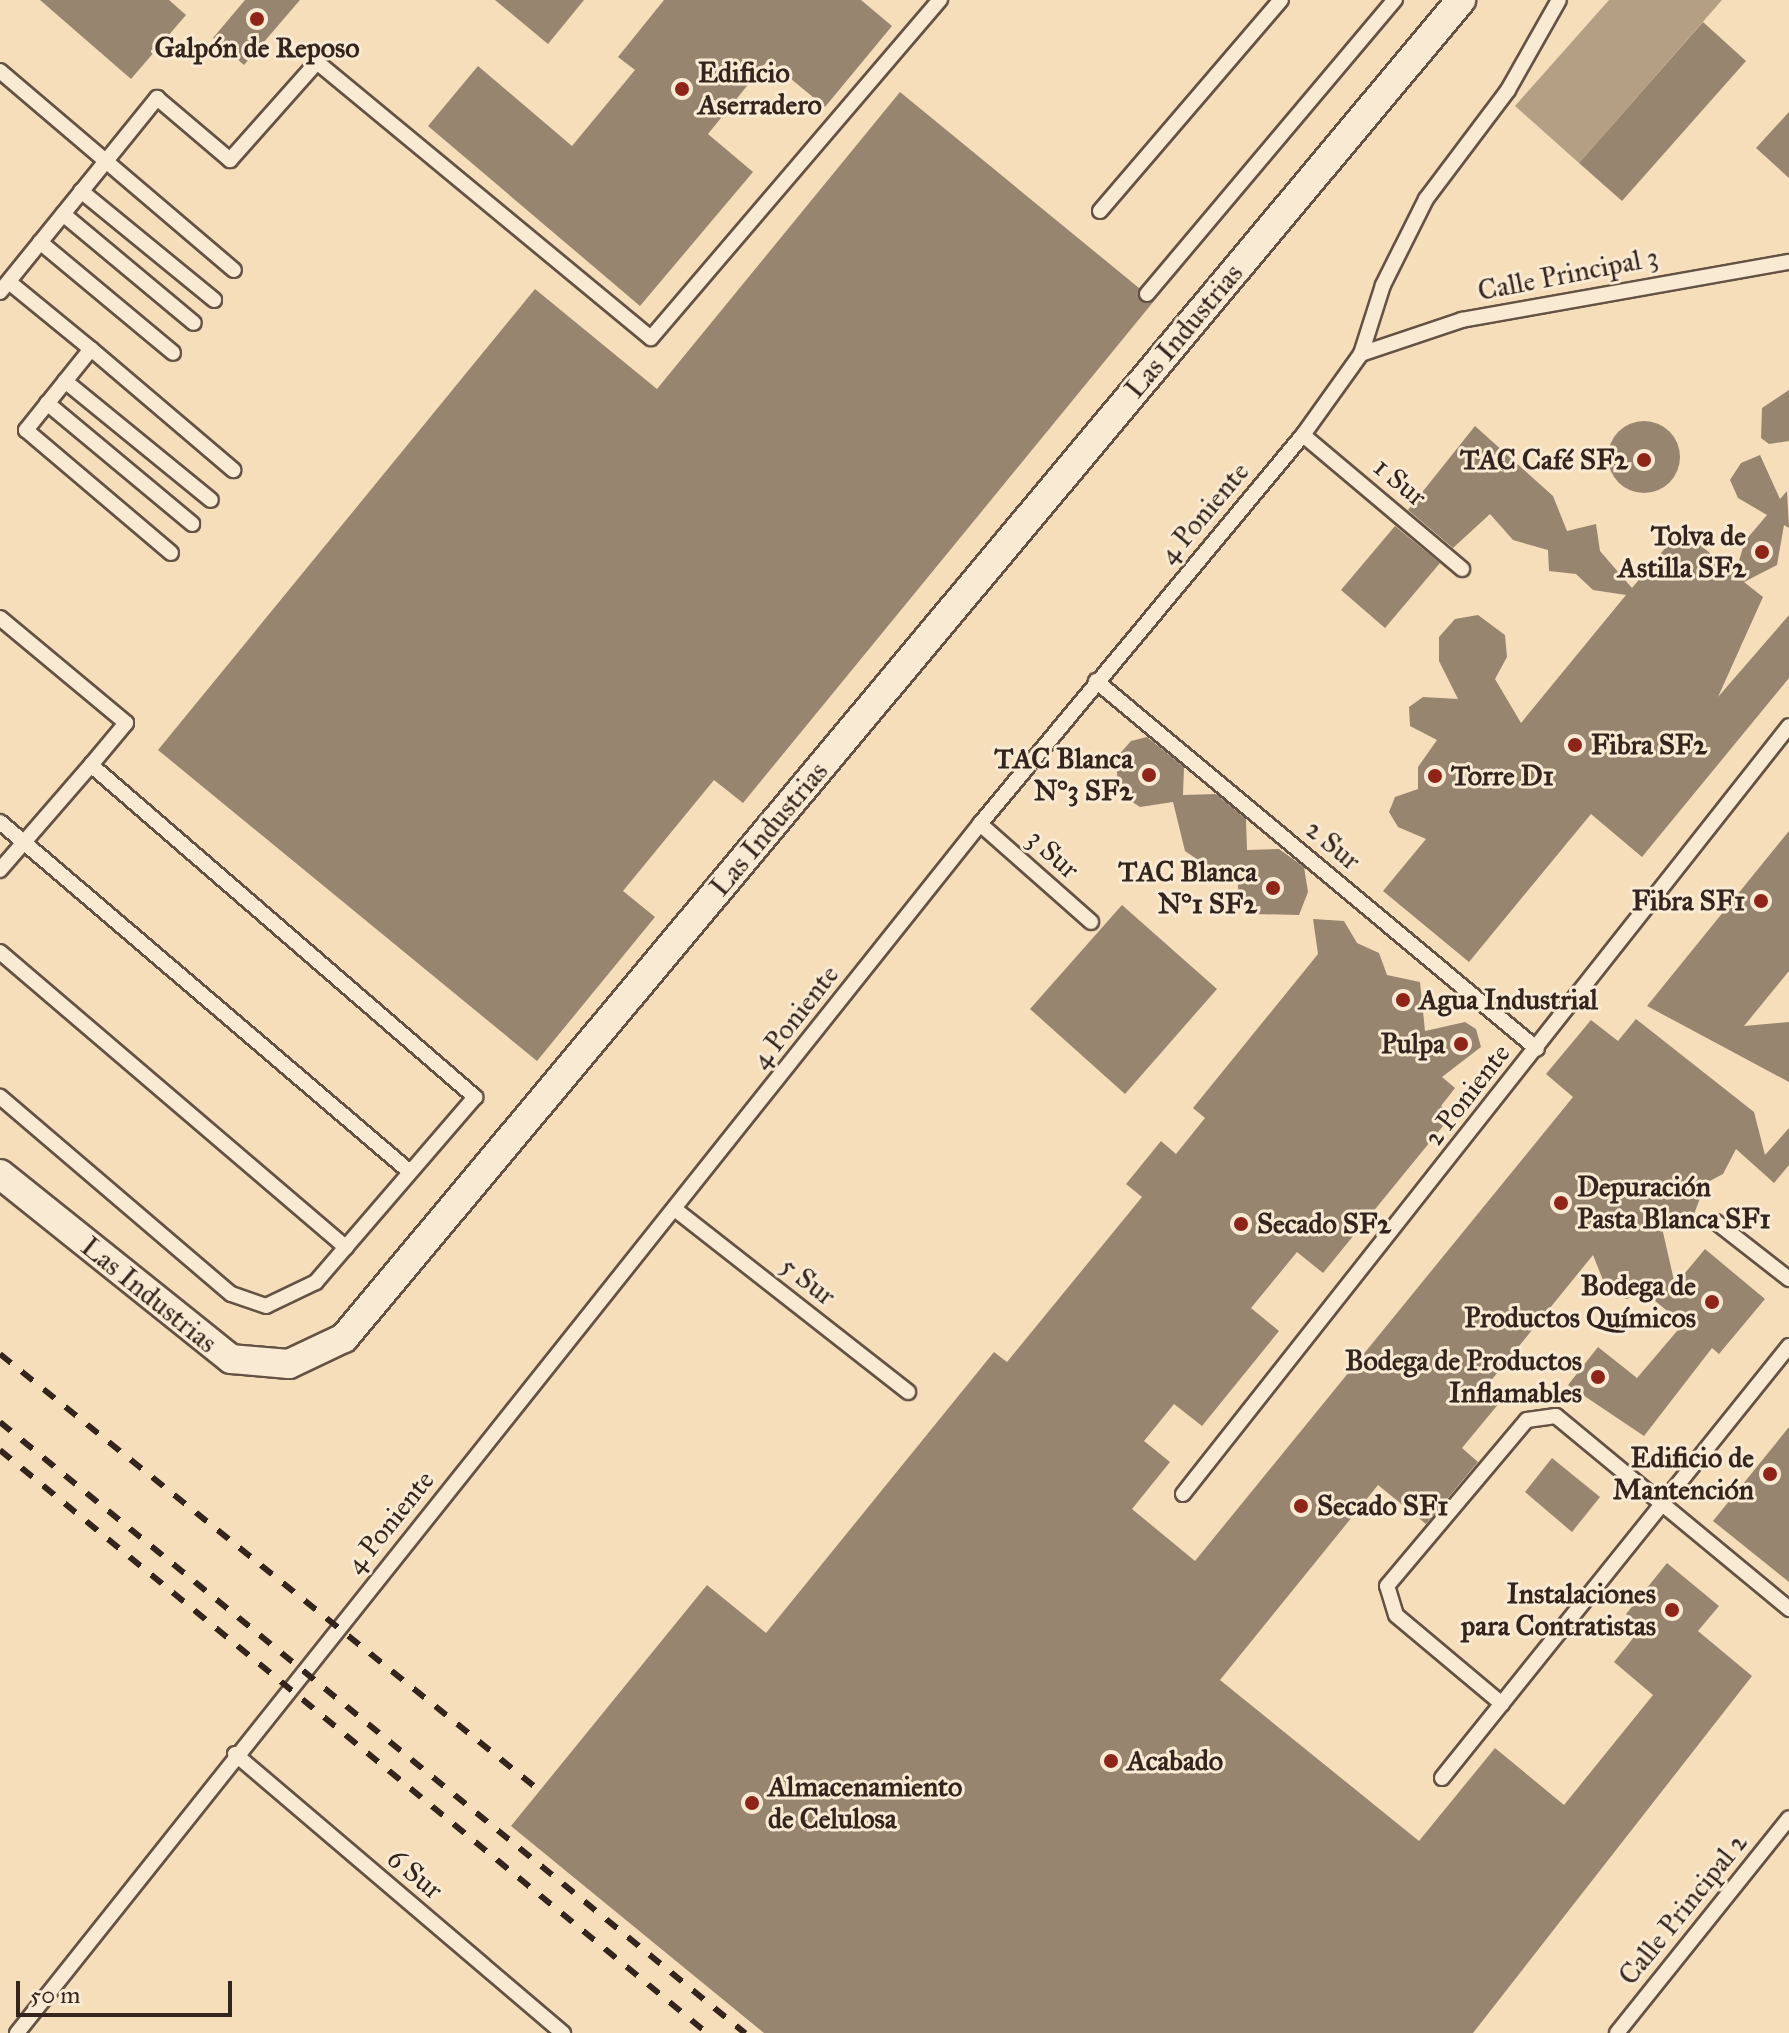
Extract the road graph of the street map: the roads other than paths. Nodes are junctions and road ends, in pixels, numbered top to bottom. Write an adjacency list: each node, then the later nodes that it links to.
1 (940, 0): 7 (lane)
2 (1281, 0): 9 (lane)
3 (1395, 0): 15 (lane)
4 (1461, 0): 42 (street, Las Industrias)
5 (1559, 0): 20 (lane, 4 Poniente)
6 (0, 71): 7 (lane)
7 (106, 160): 8 (lane); 13 (lane)
8 (81, 191): 10 (lane); 16 (lane)
9 (1100, 211)
10 (63, 214): 11 (lane); 17 (lane)
11 (40, 242): 14 (lane); 19 (lane)
12 (1789, 262): 20 (lane, Calle Principal 3)
13 (234, 270)
14 (4, 287): 18 (lane)
15 (1147, 294)
16 (214, 300)
17 (194, 323)
18 (91, 349): 21 (lane); 24 (lane)
19 (173, 353)
20 (1361, 354): 23 (lane, 4 Poniente)
21 (65, 381): 22 (lane); 25 (lane)
22 (47, 403): 26 (lane); 27 (lane)
23 (1303, 435): 28 (lane, 1 Sur); 30 (lane, 4 Poniente)
24 (233, 470)
25 (211, 500)
26 (192, 524)
27 (171, 553)
28 (1462, 569)
29 (0, 618): 32 (lane)
30 (1096, 681): 34 (lane, 4 Poniente); 39 (lane, 2 Sur)
31 (1789, 726): 39 (lane, 2 Poniente)
32 (91, 765): 35 (lane); 41 (lane)
33 (0, 822): 35 (lane)
34 (980, 824): 37 (lane, 3 Sur); 43 (lane, 4 Poniente)
35 (24, 843): 36 (lane); 41 (lane)
36 (0, 870)
37 (1091, 922)
38 (0, 952): 45 (lane)
39 (1537, 1049): 49 (lane, 2 Poniente)
40 (0, 1097): 45 (lane)
41 (410, 1172): 45 (lane)
42 (0, 1174)
43 (676, 1210): 48 (lane, 5 Sur); 53 (lane, 4 Poniente)
44 (1716, 1222): 46 (lane)
45 (346, 1247)
46 (1789, 1279)
47 (1789, 1346): 50 (lane)
48 (908, 1392)
49 (1183, 1494)
50 (1662, 1504): 51 (lane); 52 (lane); 52 (lane)
51 (1789, 1609)
52 (1502, 1704): 54 (lane)
53 (235, 1754): 56 (lane, 4 Poniente); 57 (lane, 6 Sur)
54 (1442, 1778)
55 (1789, 1818): 58 (lane, Calle Principal 2)
56 (17, 2033)
57 (563, 2033)
58 (1617, 2033)

